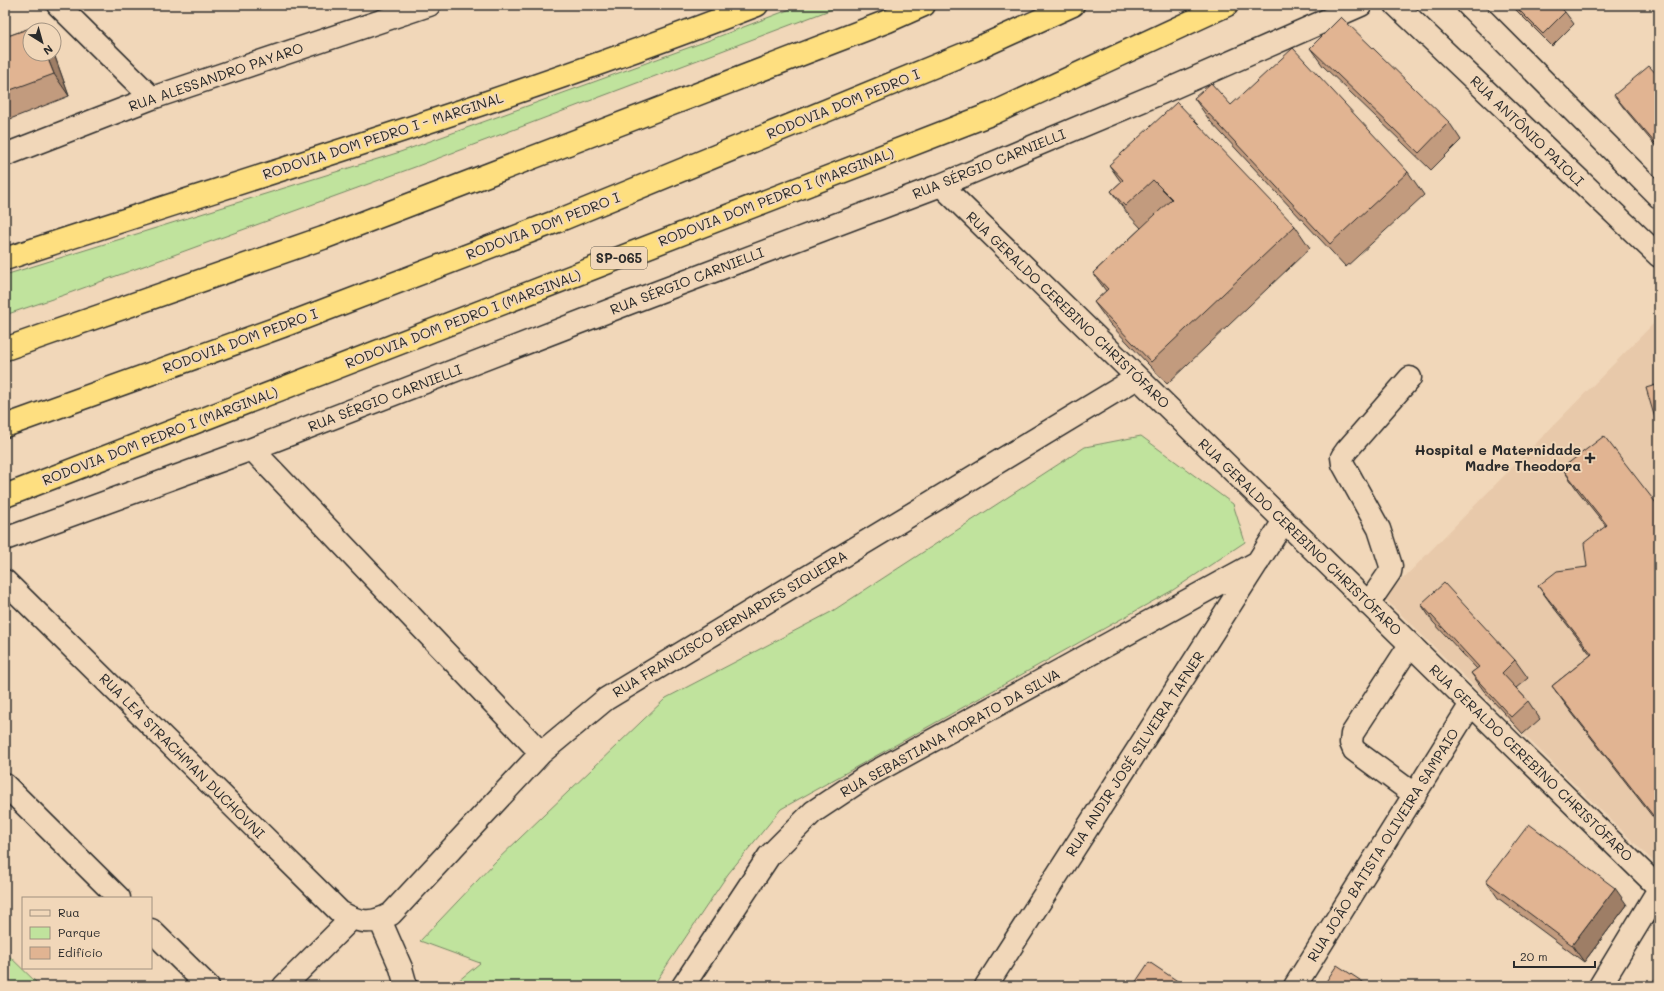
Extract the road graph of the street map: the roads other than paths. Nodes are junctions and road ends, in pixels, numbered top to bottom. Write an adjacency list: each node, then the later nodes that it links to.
1 (58, 5): 10 (street)
2 (429, 5): 10 (street, RUA ALESSANDRO PAYARO)
3 (757, 5): 15 (highway, RODOVIA DOM PEDRO I - MARGINAL)
4 (924, 5): 16 (highway)
5 (1073, 5): 19 (highway, RODOVIA DOM PEDRO I)
6 (1227, 5): 21 (highway, RODOVIA DOM PEDRO I (MARGINAL) / SP-065)
7 (1361, 5): 12 (street, RUA SÉRGIO CARNIELLI)
8 (1396, 5): 14 (street, RUA ANTÔNIO PAIOLI)
9 (1468, 5): 13 (street)
10 (152, 98): 11 (street, RUA ALESSANDRO PAYARO)
11 (5, 155)
12 (941, 185): 17 (street, RUA GERALDO CEREBINO CHRISTÓFARO); 20 (street, RUA SÉRGIO CARNIELLI)
13 (1659, 197)
14 (1659, 256)
15 (5, 259)
16 (5, 349)
17 (1137, 378): 22 (street, RUA GERALDO CEREBINO CHRISTÓFARO); 29 (street, RUA FRANCISCO BERNARDES SIQUEIRA)
18 (1410, 378): 26 (street)
19 (5, 426)
20 (252, 449): 23 (street, RUA SÉRGIO CARNIELLI); 29 (street)
21 (5, 496)
22 (1284, 521): 24 (street, RUA ANDIR JOSÉ SILVEIRA TAFNER); 26 (street, RUA GERALDO CEREBINO CHRISTÓFARO)
23 (5, 539)
24 (1258, 562): 39 (street, RUA SEBASTIANA MORATO DA SILVA); 40 (street, RUA ANDIR JOSÉ SILVEIRA TAFNER)
25 (5, 581): 34 (street, RUA LEA STRACHMAN DUCHOVNI)
26 (1368, 604): 27 (street, RUA GERALDO CEREBINO CHRISTÓFARO)
27 (1410, 645): 28 (street, RUA GERALDO CEREBINO CHRISTÓFARO); 31 (street)
28 (1471, 704): 31 (street, RUA JOÃO BATISTA OLIVEIRA SAMPAIO); 32 (street, RUA GERALDO CEREBINO CHRISTÓFARO)
29 (541, 753): 34 (street, RUA FRANCISCO BERNARDES SIQUEIRA)
30 (5, 785): 33 (street)
31 (1414, 795): 41 (street, RUA JOÃO BATISTA OLIVEIRA SAMPAIO)
32 (1659, 888): 42 (street)
33 (118, 897)
34 (366, 920): 37 (street, RUA FRANCISCO BERNARDES SIQUEIRA); 38 (street)
35 (152, 931): 36 (street)
36 (208, 986)
37 (284, 986)
38 (406, 986)
39 (683, 986)
40 (986, 986)
41 (1295, 986)
42 (1600, 986)

